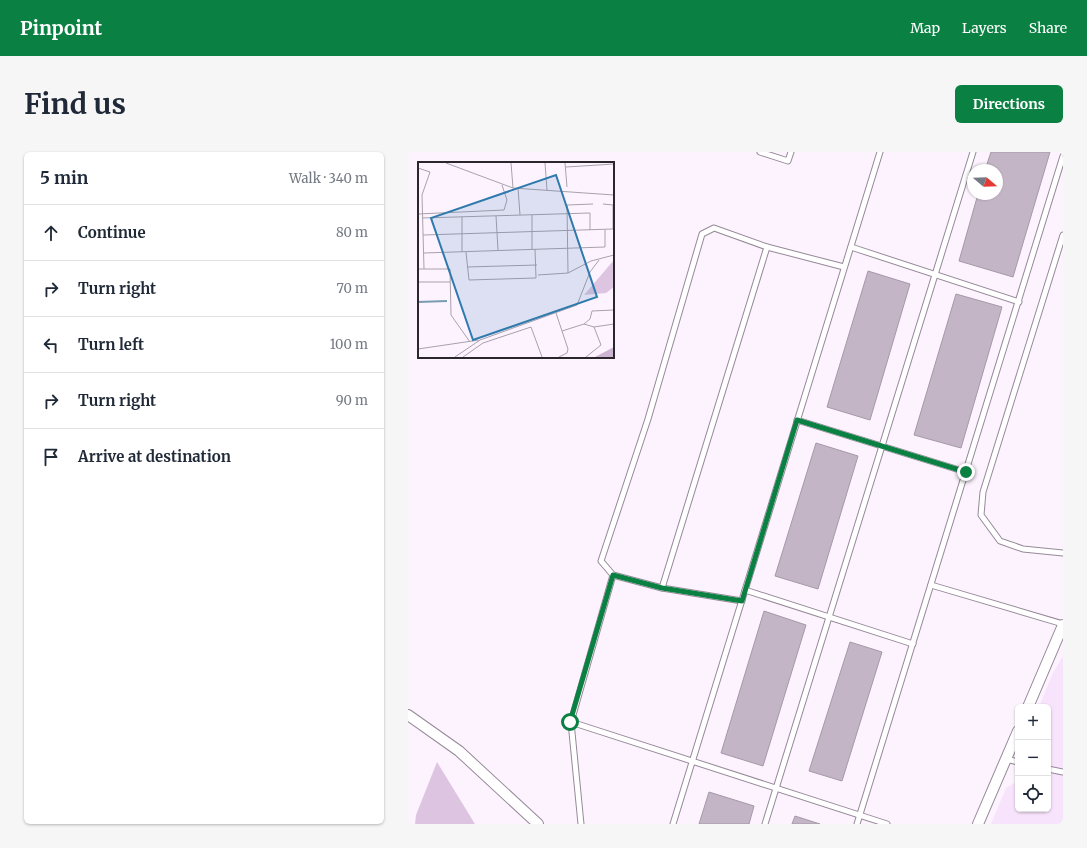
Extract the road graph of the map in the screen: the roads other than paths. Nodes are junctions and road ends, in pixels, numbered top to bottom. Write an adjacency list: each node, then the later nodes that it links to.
1 (760, 152): 2 (lane)
2 (791, 152)
3 (880, 152): 8 (lane)
4 (973, 152): 10 (lane)
5 (1063, 156): 11 (lane)
6 (1063, 235): 15 (lane)
7 (767, 247): 9 (lane); 16 (lane); 18 (lane)
8 (850, 247): 9 (lane); 10 (lane)
9 (844, 267): 12 (lane)
10 (935, 275): 11 (lane); 13 (lane)
11 (1019, 302): 14 (lane)
12 (797, 420): 13 (lane); 19 (lane)
13 (882, 446): 14 (lane); 21 (lane)
14 (966, 472): 17 (lane)
15 (1063, 553)
16 (613, 575): 18 (lane); 26 (lane)
17 (931, 585): 22 (lane); 23 (lane)
18 (662, 588): 20 (lane)
19 (745, 590): 20 (lane); 21 (lane)
20 (742, 601): 30 (lane)
21 (829, 617): 23 (lane); 33 (lane)
22 (1063, 625): 24 (street)
23 (913, 644): 34 (lane)
24 (1029, 704)
25 (408, 715): 35 (street)
26 (570, 722): 30 (lane); 36 (lane)
27 (1015, 738): 28 (street)
28 (1006, 759): 29 (lane); 41 (street)
29 (1015, 761)
30 (692, 762): 33 (lane); 37 (lane)
31 (1051, 770): 32 (lane)
32 (1063, 772)
33 (776, 789): 34 (lane); 38 (lane)
34 (860, 815): 39 (lane); 40 (lane)
35 (538, 824)
36 (581, 824)
37 (673, 824)
38 (765, 824)
39 (857, 824)
40 (887, 824)
41 (978, 824)

